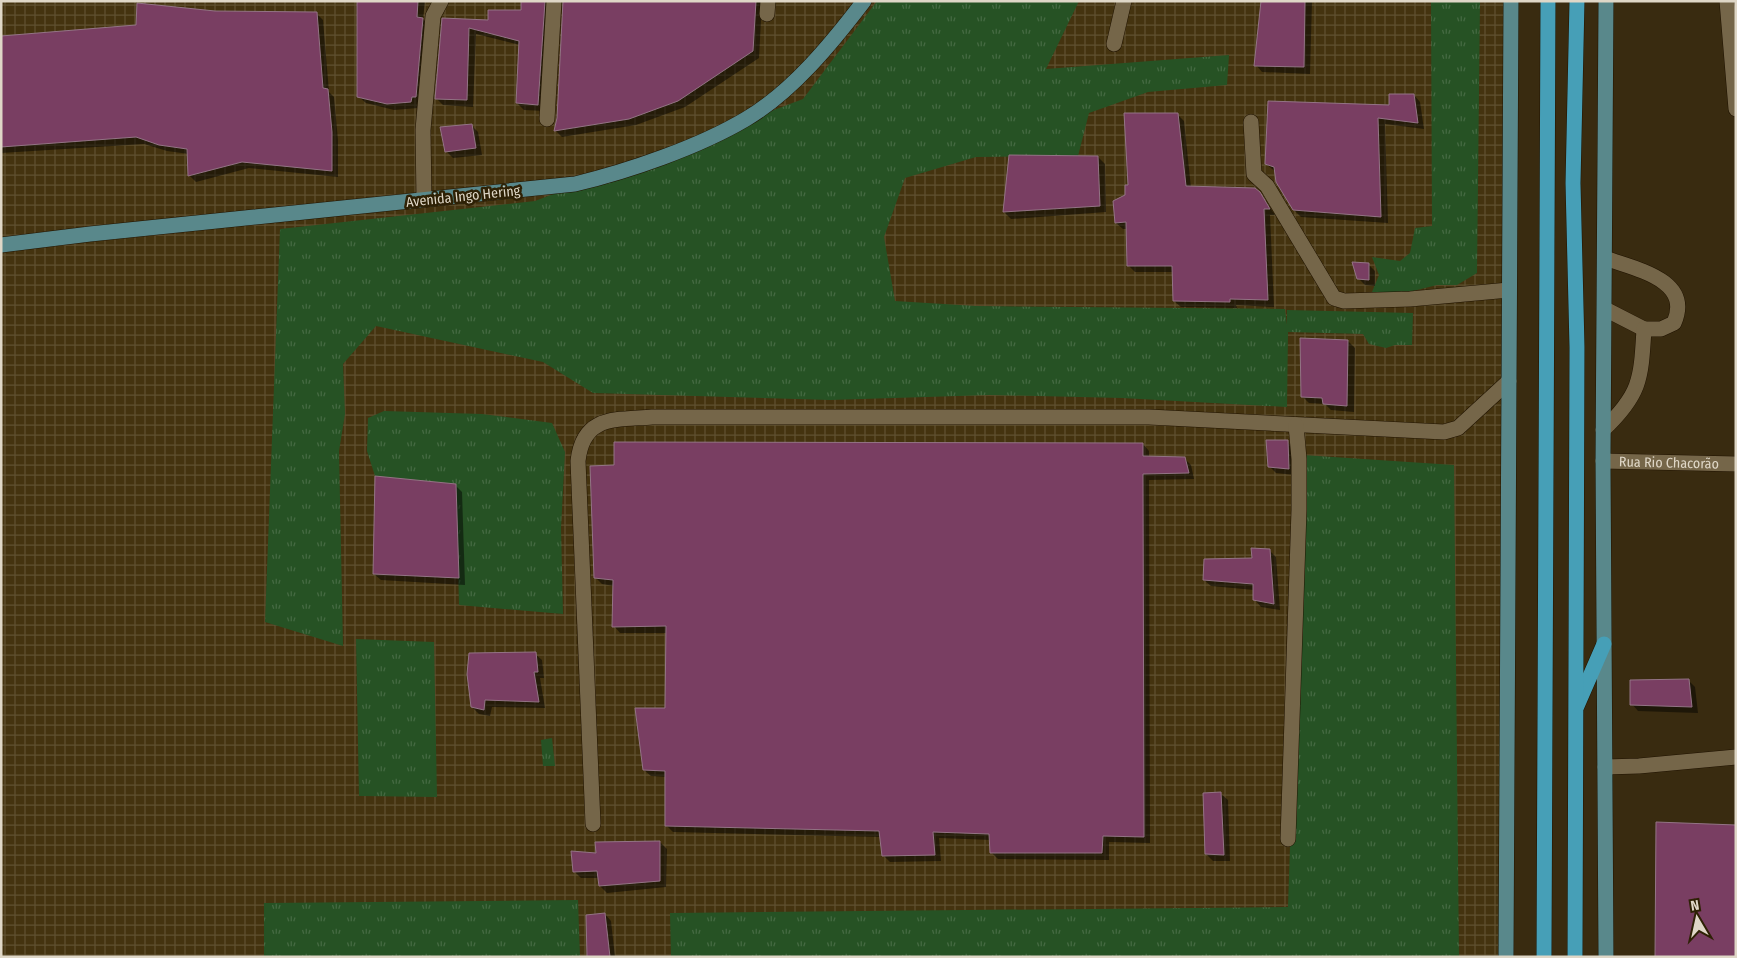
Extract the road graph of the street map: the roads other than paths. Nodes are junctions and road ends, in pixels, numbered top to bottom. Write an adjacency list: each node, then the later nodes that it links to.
1 (441, 1): 14 (street)
2 (554, 1): 12 (street)
3 (864, 1): 14 (main road, Avenida Ingo Hering)
4 (1124, 1): 10 (street)
5 (1511, 1): 17 (main road)
6 (1548, 1): 32 (highway)
7 (1577, 1): 26 (highway)
8 (1606, 1): 16 (main road)
9 (1727, 1): 11 (street)
10 (1114, 44)
11 (1736, 109)
12 (547, 119)
13 (1251, 122): 17 (street)
14 (424, 200): 15 (main road, Avenida Ingo Hering)
15 (1, 245)
16 (1605, 258): 18 (main road); 19 (street)
17 (1509, 290): 20 (main road)
18 (1605, 309): 19 (street); 22 (main road)
19 (1644, 329): 22 (street)
20 (1508, 381): 21 (street); 31 (main road)
21 (1296, 425): 29 (street); 30 (street)
22 (1603, 430): 23 (main road)
23 (1603, 461): 24 (street, Rua Rio Chacorão); 25 (main road)
24 (1736, 464)
25 (1604, 644): 26 (highway); 28 (main road)
26 (1575, 712): 33 (highway)
27 (1736, 757): 28 (street)
28 (1605, 766): 34 (main road)
29 (593, 824)
30 (1288, 839)
31 (1506, 957)
32 (1544, 957)
33 (1575, 957)
34 (1606, 957)

